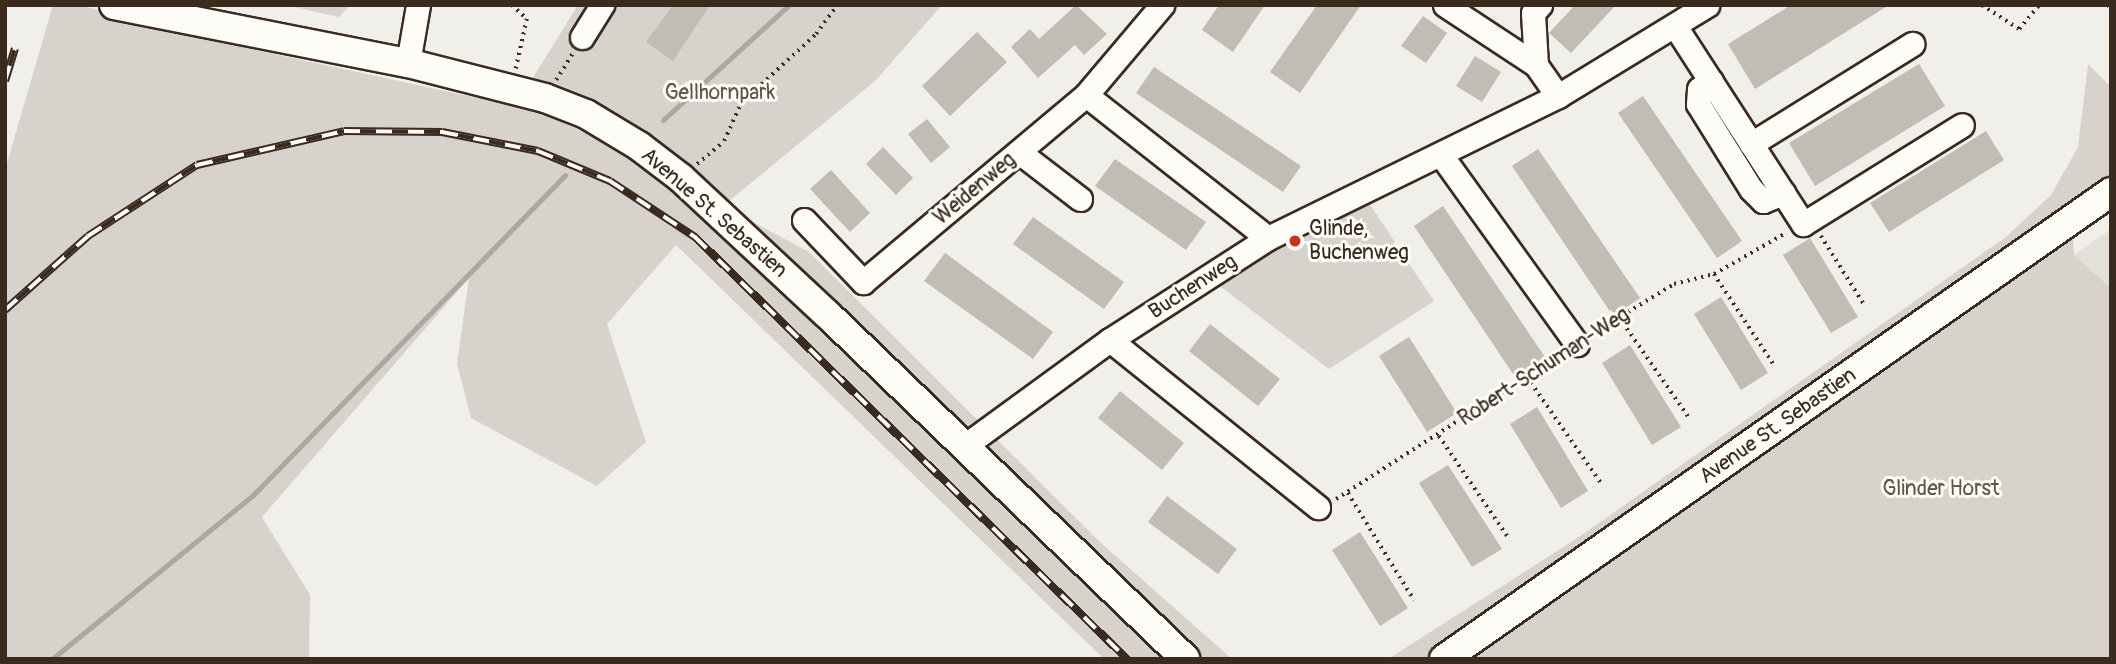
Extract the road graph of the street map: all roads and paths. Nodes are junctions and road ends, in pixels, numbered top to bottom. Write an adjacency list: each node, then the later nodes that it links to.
1 (114, 5): 15 (main road, Avenue St. Sebastien)
2 (418, 5): 15 (street)
3 (512, 5): 18 (path)
4 (602, 5): 13 (street)
5 (837, 5): 26 (path)
6 (1161, 5): 19 (street, Weidenweg)
7 (1445, 5): 16 (street)
8 (1540, 5): 16 (street)
9 (1707, 5): 12 (street, Buchenweg)
10 (1982, 5): 11 (path)
11 (2039, 5)
12 (1675, 26): 17 (street); 20 (street, Buchenweg)
13 (582, 37): 21 (path)
14 (1912, 44): 23 (street)
15 (408, 63): 18 (main road, Avenue St. Sebastien)
16 (1536, 65): 20 (street)
17 (1711, 81): 23 (street); 28 (street)
18 (511, 89): 21 (main road, Avenue St. Sebastien)
19 (1086, 95): 24 (street, Weidenweg); 32 (street)
20 (1558, 96): 25 (street, Buchenweg)
21 (545, 97): 26 (main road, Avenue St. Sebastien)
22 (1962, 125): 31 (street)
23 (1751, 144): 28 (street)
24 (1019, 152): 29 (street); 30 (street, Weidenweg)
25 (1441, 155): 32 (street, Buchenweg); 37 (street)
26 (681, 178): 42 (main road, Avenue St. Sebastien)
27 (2111, 192): 49 (main road, Avenue St. Sebastien)
28 (1783, 193): 31 (street)
29 (1080, 199)
30 (803, 220)
31 (1807, 221): 33 (path, Robert-Schuman-Weg); 34 (path)
32 (1268, 238): 36 (street, Buchenweg)
33 (1714, 274): 35 (path, Robert-Schuman-Weg); 38 (path)
34 (1865, 306)
35 (1619, 317): 37 (path, Robert-Schuman-Weg); 40 (path)
36 (1110, 340): 42 (street, Buchenweg); 45 (street)
37 (1577, 344): 39 (path, Robert-Schuman-Weg)
38 (1774, 365)
39 (1527, 377): 41 (path, Robert-Schuman-Weg); 43 (path)
40 (1690, 419)
41 (1439, 436): 44 (path, Robert-Schuman-Weg); 46 (path)
42 (963, 447): 48 (main road, Avenue St. Sebastien)
43 (1601, 483)
44 (1348, 493): 45 (path, Robert-Schuman-Weg); 47 (path)
45 (1318, 507)
46 (1510, 540)
47 (1414, 600)
48 (1185, 659)
49 (1444, 659)

